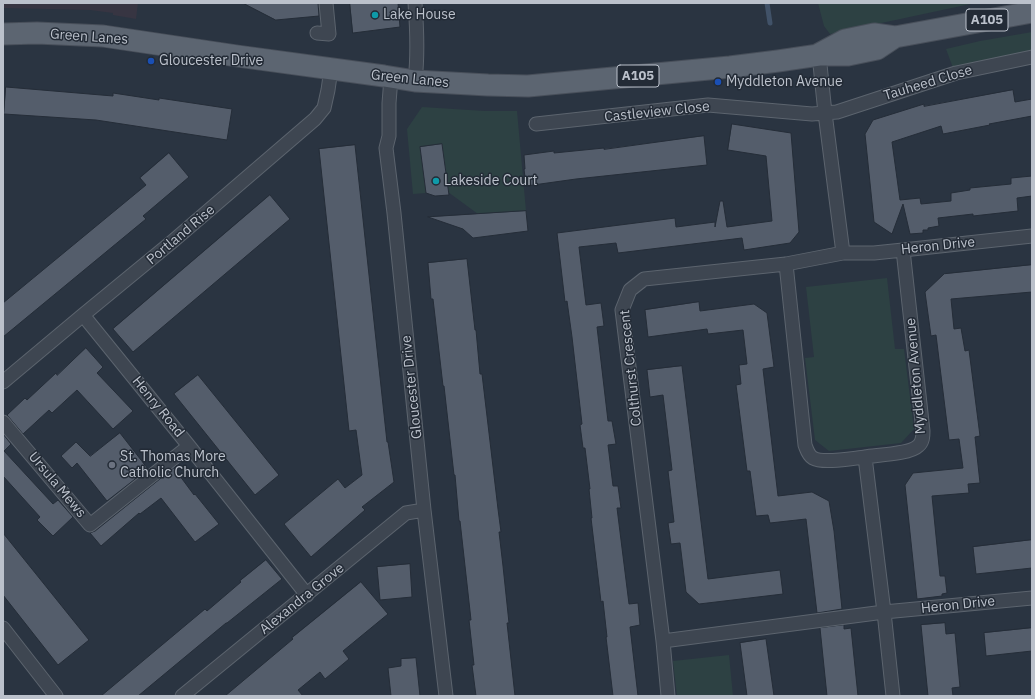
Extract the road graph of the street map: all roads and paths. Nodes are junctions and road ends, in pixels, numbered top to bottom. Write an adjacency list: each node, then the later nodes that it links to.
1 (326, 3): 4 (street)
2 (415, 3): 10 (street)
3 (1032, 12): 6 (main road, Green Lanes / A105)
4 (317, 33)
5 (3, 34): 8 (main road, Green Lanes / A105)
6 (819, 55): 10 (main road, Green Lanes / A105); 11 (street)
7 (1032, 57): 11 (street, Tauheed Close)
8 (331, 69): 9 (main road, Green Lanes / A105); 17 (street, Portland Rise)
9 (392, 78): 10 (main road, Green Lanes / A105); 22 (street, Gloucester Drive)
10 (415, 81)
11 (825, 113): 12 (street, Castleview Close); 15 (street)
12 (536, 124)
13 (1032, 236): 14 (street, Heron Drive)
14 (903, 250): 15 (street, Heron Drive); 21 (street, Myddleton Avenue)
15 (843, 254): 16 (street, Colthurst Crescent)
16 (786, 264): 21 (street, Myddleton Avenue); 27 (street, Colthurst Crescent)
17 (83, 315): 18 (street, Portland Rise); 20 (street, Henry Road)
18 (3, 382)
19 (3, 422): 20 (street, Ursula Mews)
20 (189, 446): 23 (street, Henry Road)
21 (865, 457): 25 (street)
22 (424, 510): 23 (street, Alexandra Grove); 30 (street, Gloucester Drive)
23 (307, 595): 29 (street, Alexandra Grove)
24 (1032, 598): 25 (street, Heron Drive)
25 (884, 612): 27 (street); 32 (street)
26 (3, 628): 28 (street)
27 (663, 641): 31 (street, Colthurst Crescent)
28 (56, 696)
29 (182, 696)
30 (446, 696)
31 (668, 696)
32 (894, 696)

